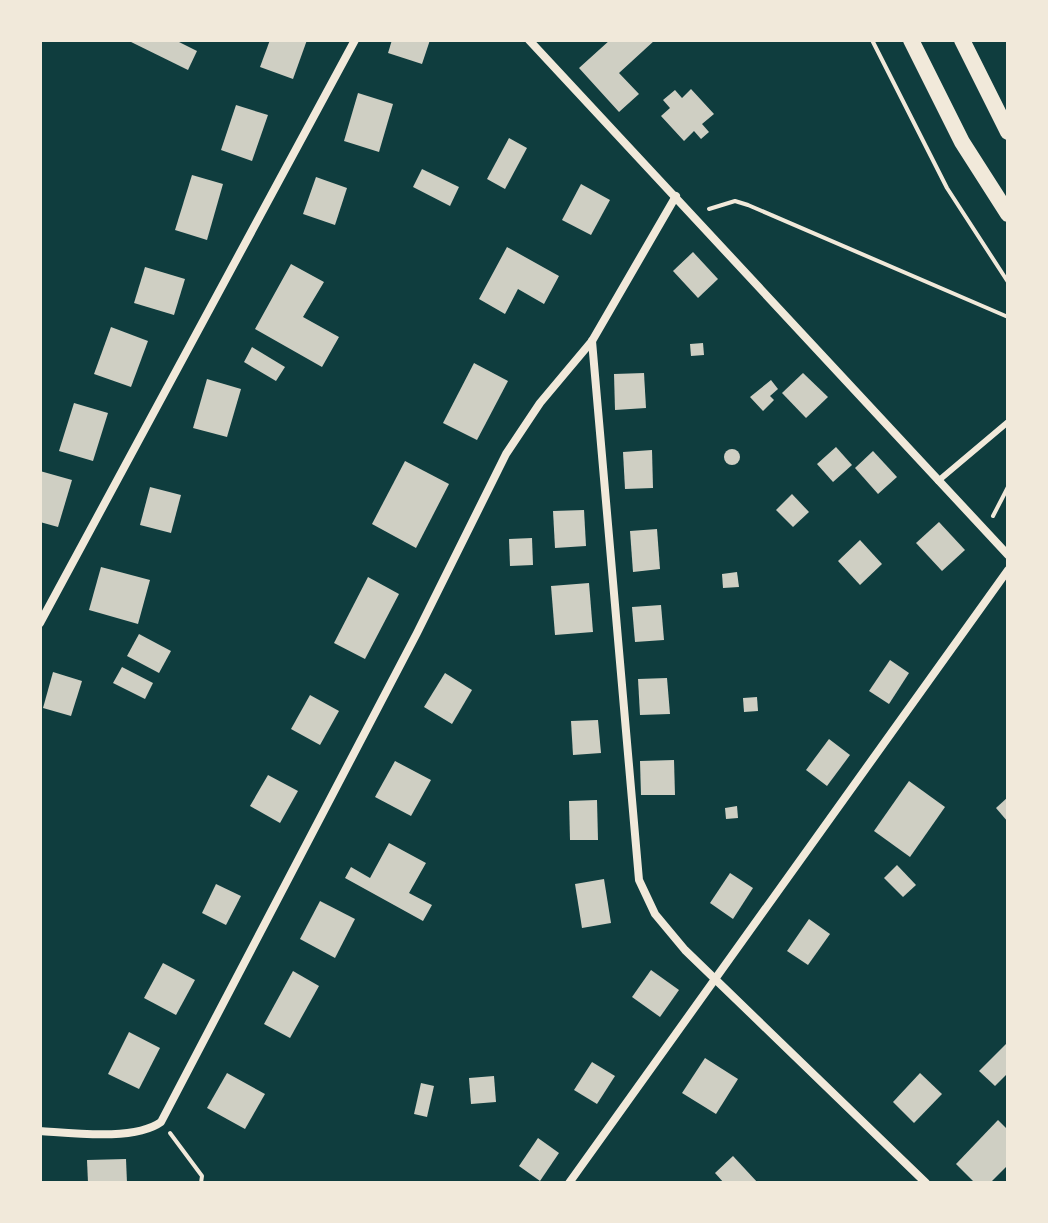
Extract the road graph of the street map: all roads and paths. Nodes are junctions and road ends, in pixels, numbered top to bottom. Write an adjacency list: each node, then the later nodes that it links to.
1 (355, 40): 19 (street)
2 (529, 40): 7 (street)
3 (872, 40): 10 (path)
4 (911, 40): 9 (main road)
5 (962, 40): 6 (main road)
6 (1008, 132)
7 (676, 196): 12 (street); 14 (street)
8 (709, 209): 11 (path)
9 (1008, 214)
10 (1008, 282)
11 (1008, 317)
12 (592, 341): 20 (street); 21 (street)
13 (1008, 422): 14 (lane)
14 (938, 481): 16 (street)
15 (1008, 487): 16 (path)
16 (983, 527): 17 (street)
17 (1008, 555)
18 (1008, 570): 20 (street)
19 (40, 623)
20 (717, 980): 24 (street); 25 (street)
21 (161, 1122): 22 (street); 23 (path)
22 (40, 1131)
23 (201, 1183)
24 (569, 1183)
25 (926, 1183)

